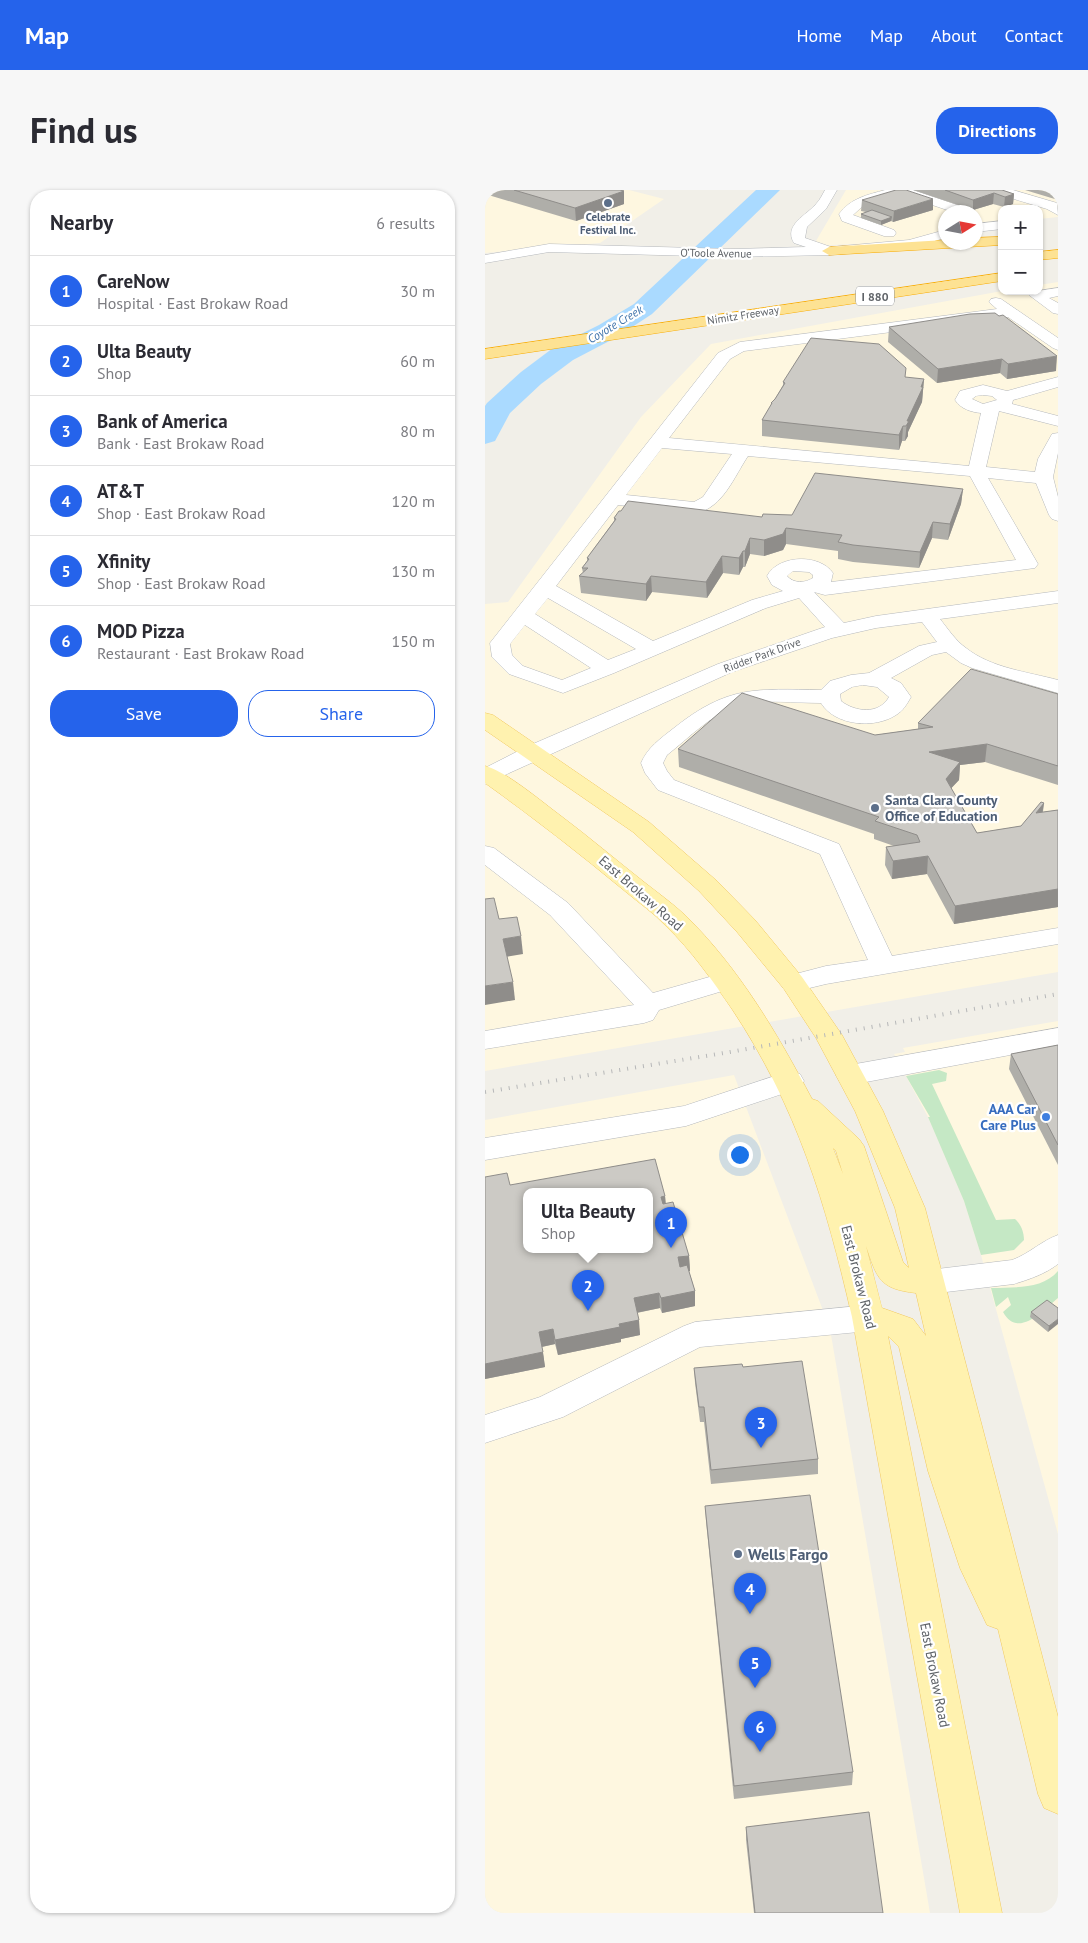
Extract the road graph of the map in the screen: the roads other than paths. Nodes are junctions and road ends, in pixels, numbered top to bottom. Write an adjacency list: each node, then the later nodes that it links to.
1 (831, 190): 11 (street)
2 (900, 190): 4 (street); 8 (street)
3 (999, 190): 5 (street)
4 (944, 205)
5 (1054, 214)
6 (998, 225): 7 (street)
7 (983, 227)
8 (889, 233)
9 (938, 236): 11 (street, O’Toole Avenue)
10 (998, 241): 11 (highway)
11 (829, 251): 14 (street, O’Toole Avenue)
12 (1058, 254): 13 (highway)
13 (1043, 256)
14 (485, 259)
15 (998, 277): 17 (highway, Nimitz Freeway / I 880)
16 (720, 304): 17 (highway, Nimitz Freeway / I 880)
17 (749, 307): 19 (highway, Nimitz Freeway / I 880)
18 (1058, 345): 25 (street)
19 (485, 356)
20 (1058, 382): 21 (street)
21 (1000, 403): 22 (street); 23 (street); 27 (street)
22 (1058, 414)
23 (1058, 421)
24 (1058, 438): 28 (street)
25 (657, 442): 26 (street); 29 (street)
26 (743, 450): 27 (street); 29 (street)
27 (976, 472): 28 (street); 32 (street)
28 (1043, 478): 30 (street)
29 (613, 499): 31 (street)
30 (1058, 515)
31 (545, 588): 34 (street); 38 (street)
32 (812, 588): 36 (street); 38 (street)
33 (1058, 597): 35 (street, Ridder Park Drive)
34 (523, 615): 39 (street); 39 (street)
35 (927, 615): 36 (street, Ridder Park Drive); 37 (street)
36 (848, 628): 44 (street, Ridder Park Drive)
37 (948, 647): 40 (street); 41 (street)
38 (652, 649): 39 (street)
39 (607, 669)
40 (882, 683): 42 (street); 42 (street)
41 (1058, 687)
42 (829, 697): 48 (street)
43 (485, 720): 44 (main road)
44 (533, 752): 45 (street, Ridder Park Drive); 50 (main road)
45 (486, 775): 49 (main road, East Brokaw Road)
46 (485, 853): 51 (street)
47 (1058, 936): 48 (street)
48 (883, 965): 50 (street)
49 (727, 982): 51 (street); 55 (main road, East Brokaw Road)
50 (793, 983): 54 (main road)
51 (648, 1004): 53 (street)
52 (1058, 1037): 54 (street)
53 (485, 1040)
54 (850, 1075): 58 (main road)
55 (795, 1090): 56 (street); 58 (main road); 59 (main road, East Brokaw Road)
56 (485, 1149)
57 (1058, 1247): 58 (street)
58 (929, 1282): 61 (main road)
59 (869, 1318): 60 (street); 61 (main road); 63 (main road, East Brokaw Road)
60 (485, 1430)
61 (1026, 1667): 62 (main road)
62 (1058, 1794)
63 (981, 1913)

